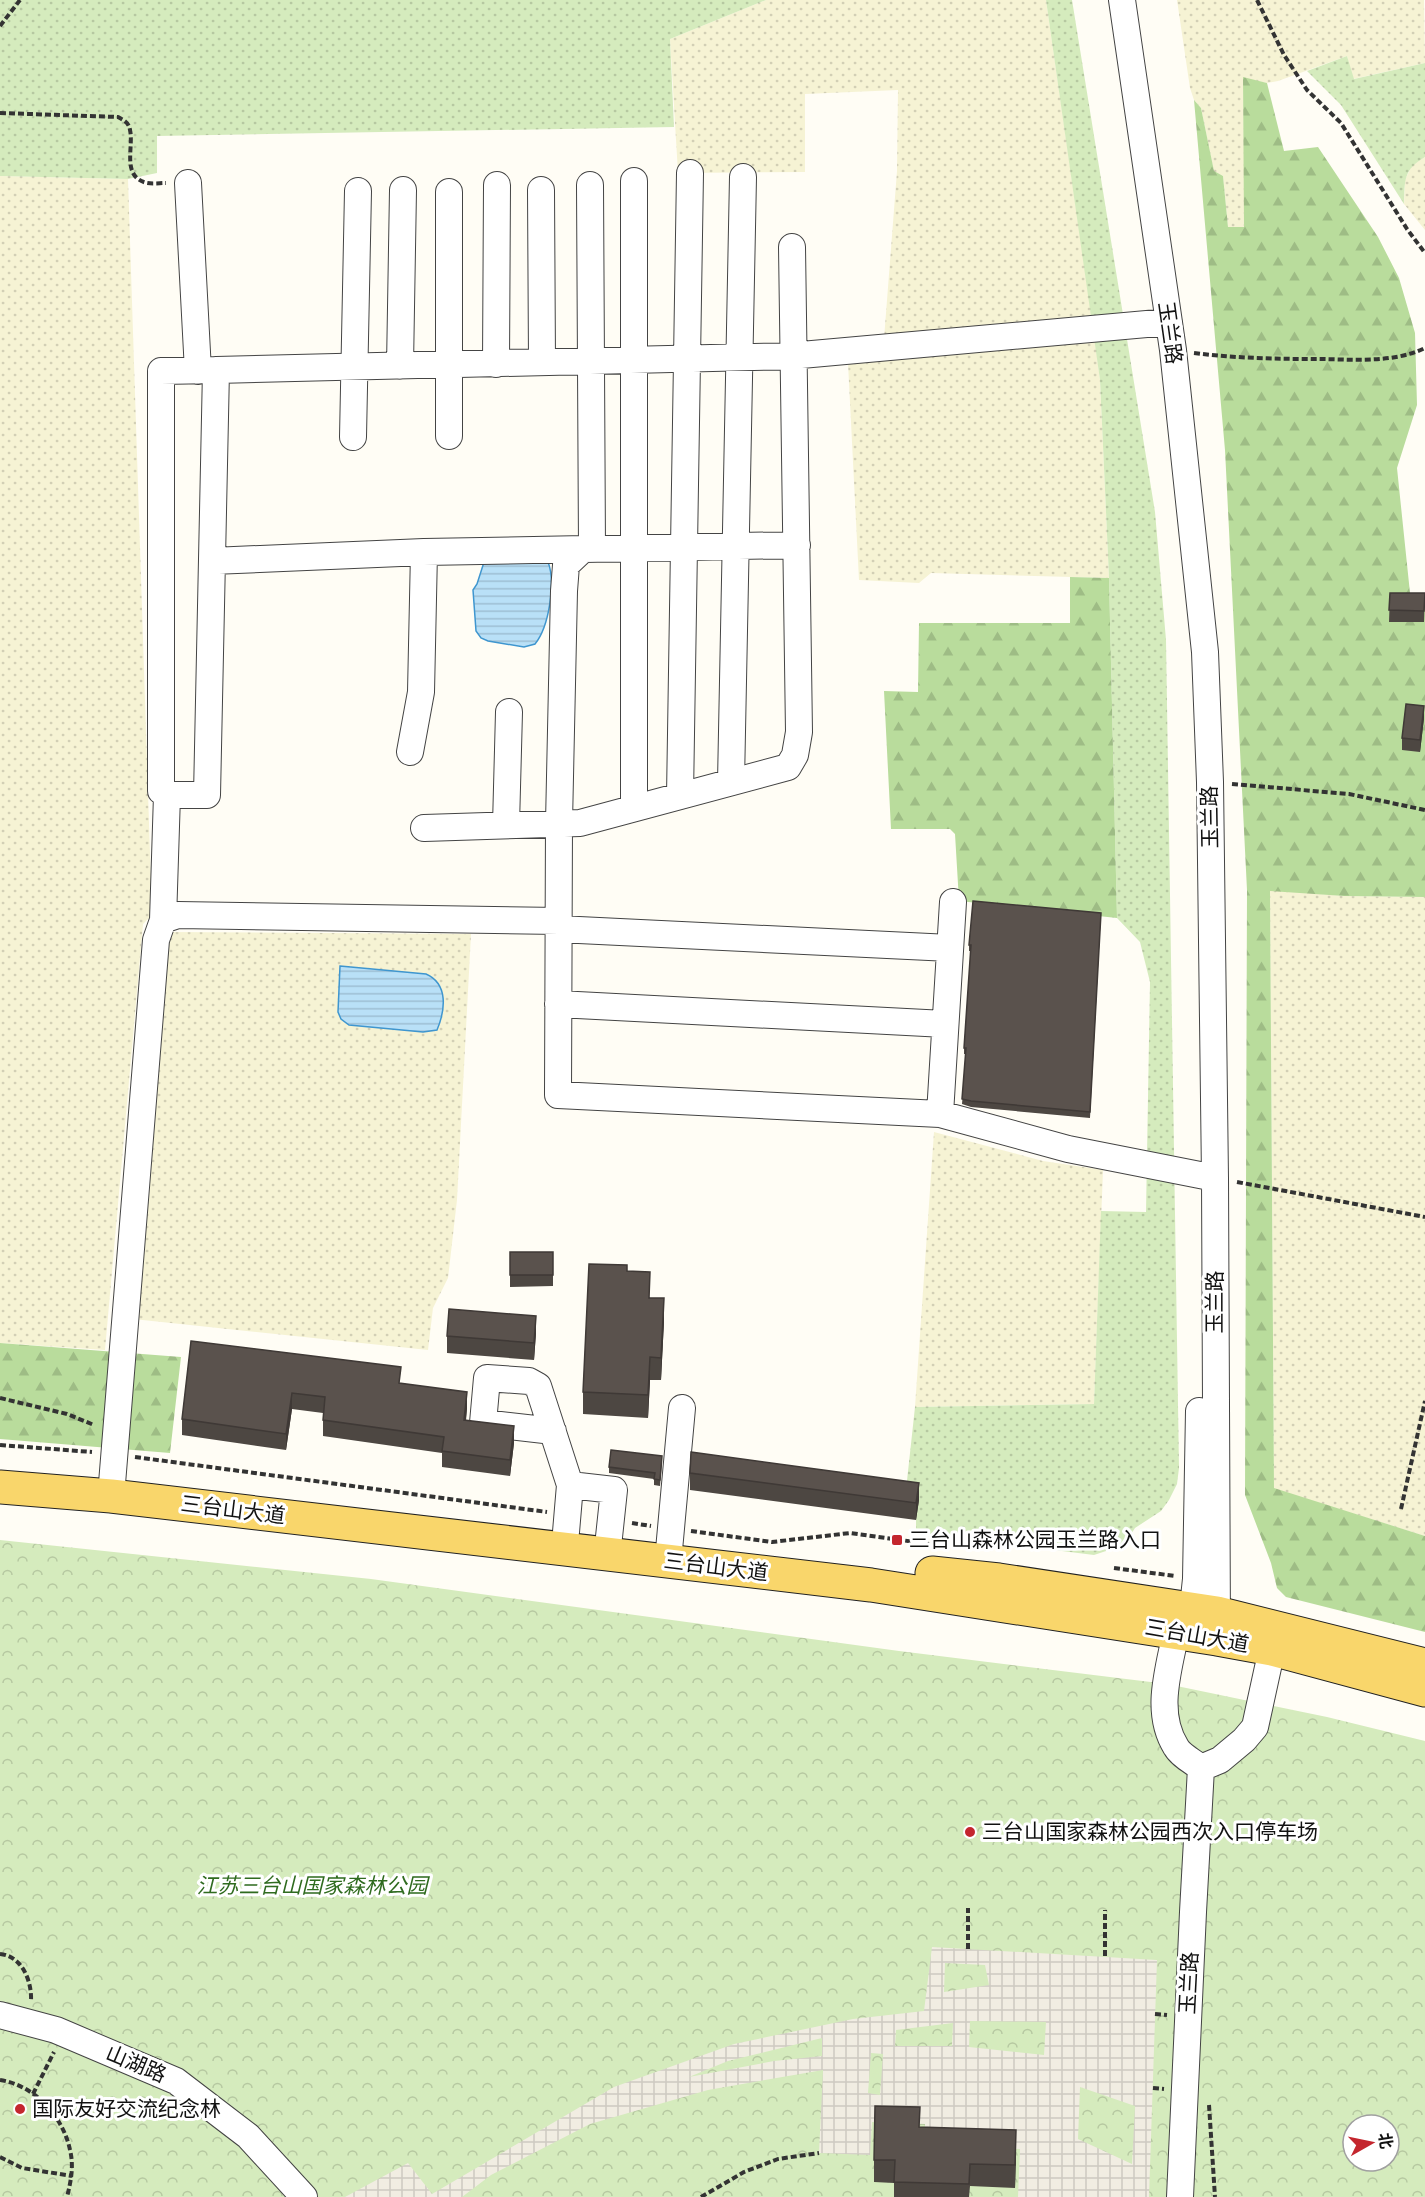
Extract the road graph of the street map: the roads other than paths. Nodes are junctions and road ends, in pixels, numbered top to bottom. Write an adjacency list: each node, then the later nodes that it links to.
1 (1106, 0): 14 (street, 玉兰路)
2 (1122, 0): 14 (street, 玉兰路)
3 (690, 173): 17 (street)
4 (743, 177): 16 (street)
5 (634, 181): 18 (street)
6 (188, 183): 25 (street)
7 (497, 185): 21 (street)
8 (590, 185): 19 (street)
9 (403, 190): 23 (street)
10 (541, 190): 20 (street)
11 (358, 191): 24 (street)
12 (449, 192): 22 (street)
13 (792, 247): 15 (street)
14 (1162, 323): 15 (street); 51 (street, 玉兰路); 51 (street, 玉兰路)
15 (793, 356): 16 (street); 28 (street)
16 (739, 358): 17 (street); 29 (street)
17 (687, 359): 18 (street); 30 (street)
18 (634, 360): 19 (street); 31 (street)
19 (591, 361): 20 (street); 32 (street)
20 (542, 362): 21 (street)
21 (496, 364): 22 (street)
22 (449, 365): 23 (street); 26 (street)
23 (400, 366): 24 (street)
24 (354, 367): 25 (street); 27 (street)
25 (207, 371): 34 (street); 38 (street)
26 (448, 436)
27 (353, 437)
28 (797, 545): 29 (street); 37 (street)
29 (736, 546): 30 (street); 37 (street)
30 (684, 547): 31 (street); 39 (street)
31 (634, 548): 32 (street); 40 (street)
32 (587, 549): 33 (street); 41 (street)
33 (424, 552): 34 (street); 36 (street)
34 (212, 561): 38 (street)
35 (509, 712): 42 (street)
36 (410, 752)
37 (731, 782): 39 (street)
38 (167, 795): 45 (street)
39 (680, 796): 40 (street)
40 (634, 808): 41 (street)
41 (559, 823): 42 (street); 46 (street)
42 (506, 825): 43 (street)
43 (424, 828)
44 (953, 902): 47 (street)
45 (164, 920): 46 (street); 55 (street)
46 (558, 925): 47 (street); 48 (street)
47 (950, 948): 49 (street)
48 (558, 1004): 49 (street); 50 (street)
49 (945, 1024): 50 (street)
50 (940, 1114): 51 (street)
51 (1208, 1176): 61 (street, 玉兰路)
52 (682, 1408): 60 (street)
53 (553, 1431): 56 (street)
54 (0, 1469): 55 (main road, 三台山大道)
55 (112, 1476): 57 (main road, 三台山大道); 58 (main road, 三台山大道); 60 (main road, 三台山大道)
56 (570, 1485): 58 (street); 59 (street)
57 (0, 1487)
58 (566, 1533): 59 (main road, 三台山大道)
59 (609, 1537): 60 (main road, 三台山大道)
60 (668, 1552): 61 (main road, 三台山大道)
61 (1198, 1626): 62 (main road, 三台山大道); 63 (main road, 三台山大道); 65 (street, 玉兰路)
62 (1272, 1649): 64 (main road, 三台山大道); 65 (street)
63 (1425, 1665)
64 (1425, 1690)
65 (1201, 1768): 68 (street, 玉兰路)
66 (0, 2015): 67 (street, 山湖路)
67 (304, 2197)
68 (1180, 2197)

